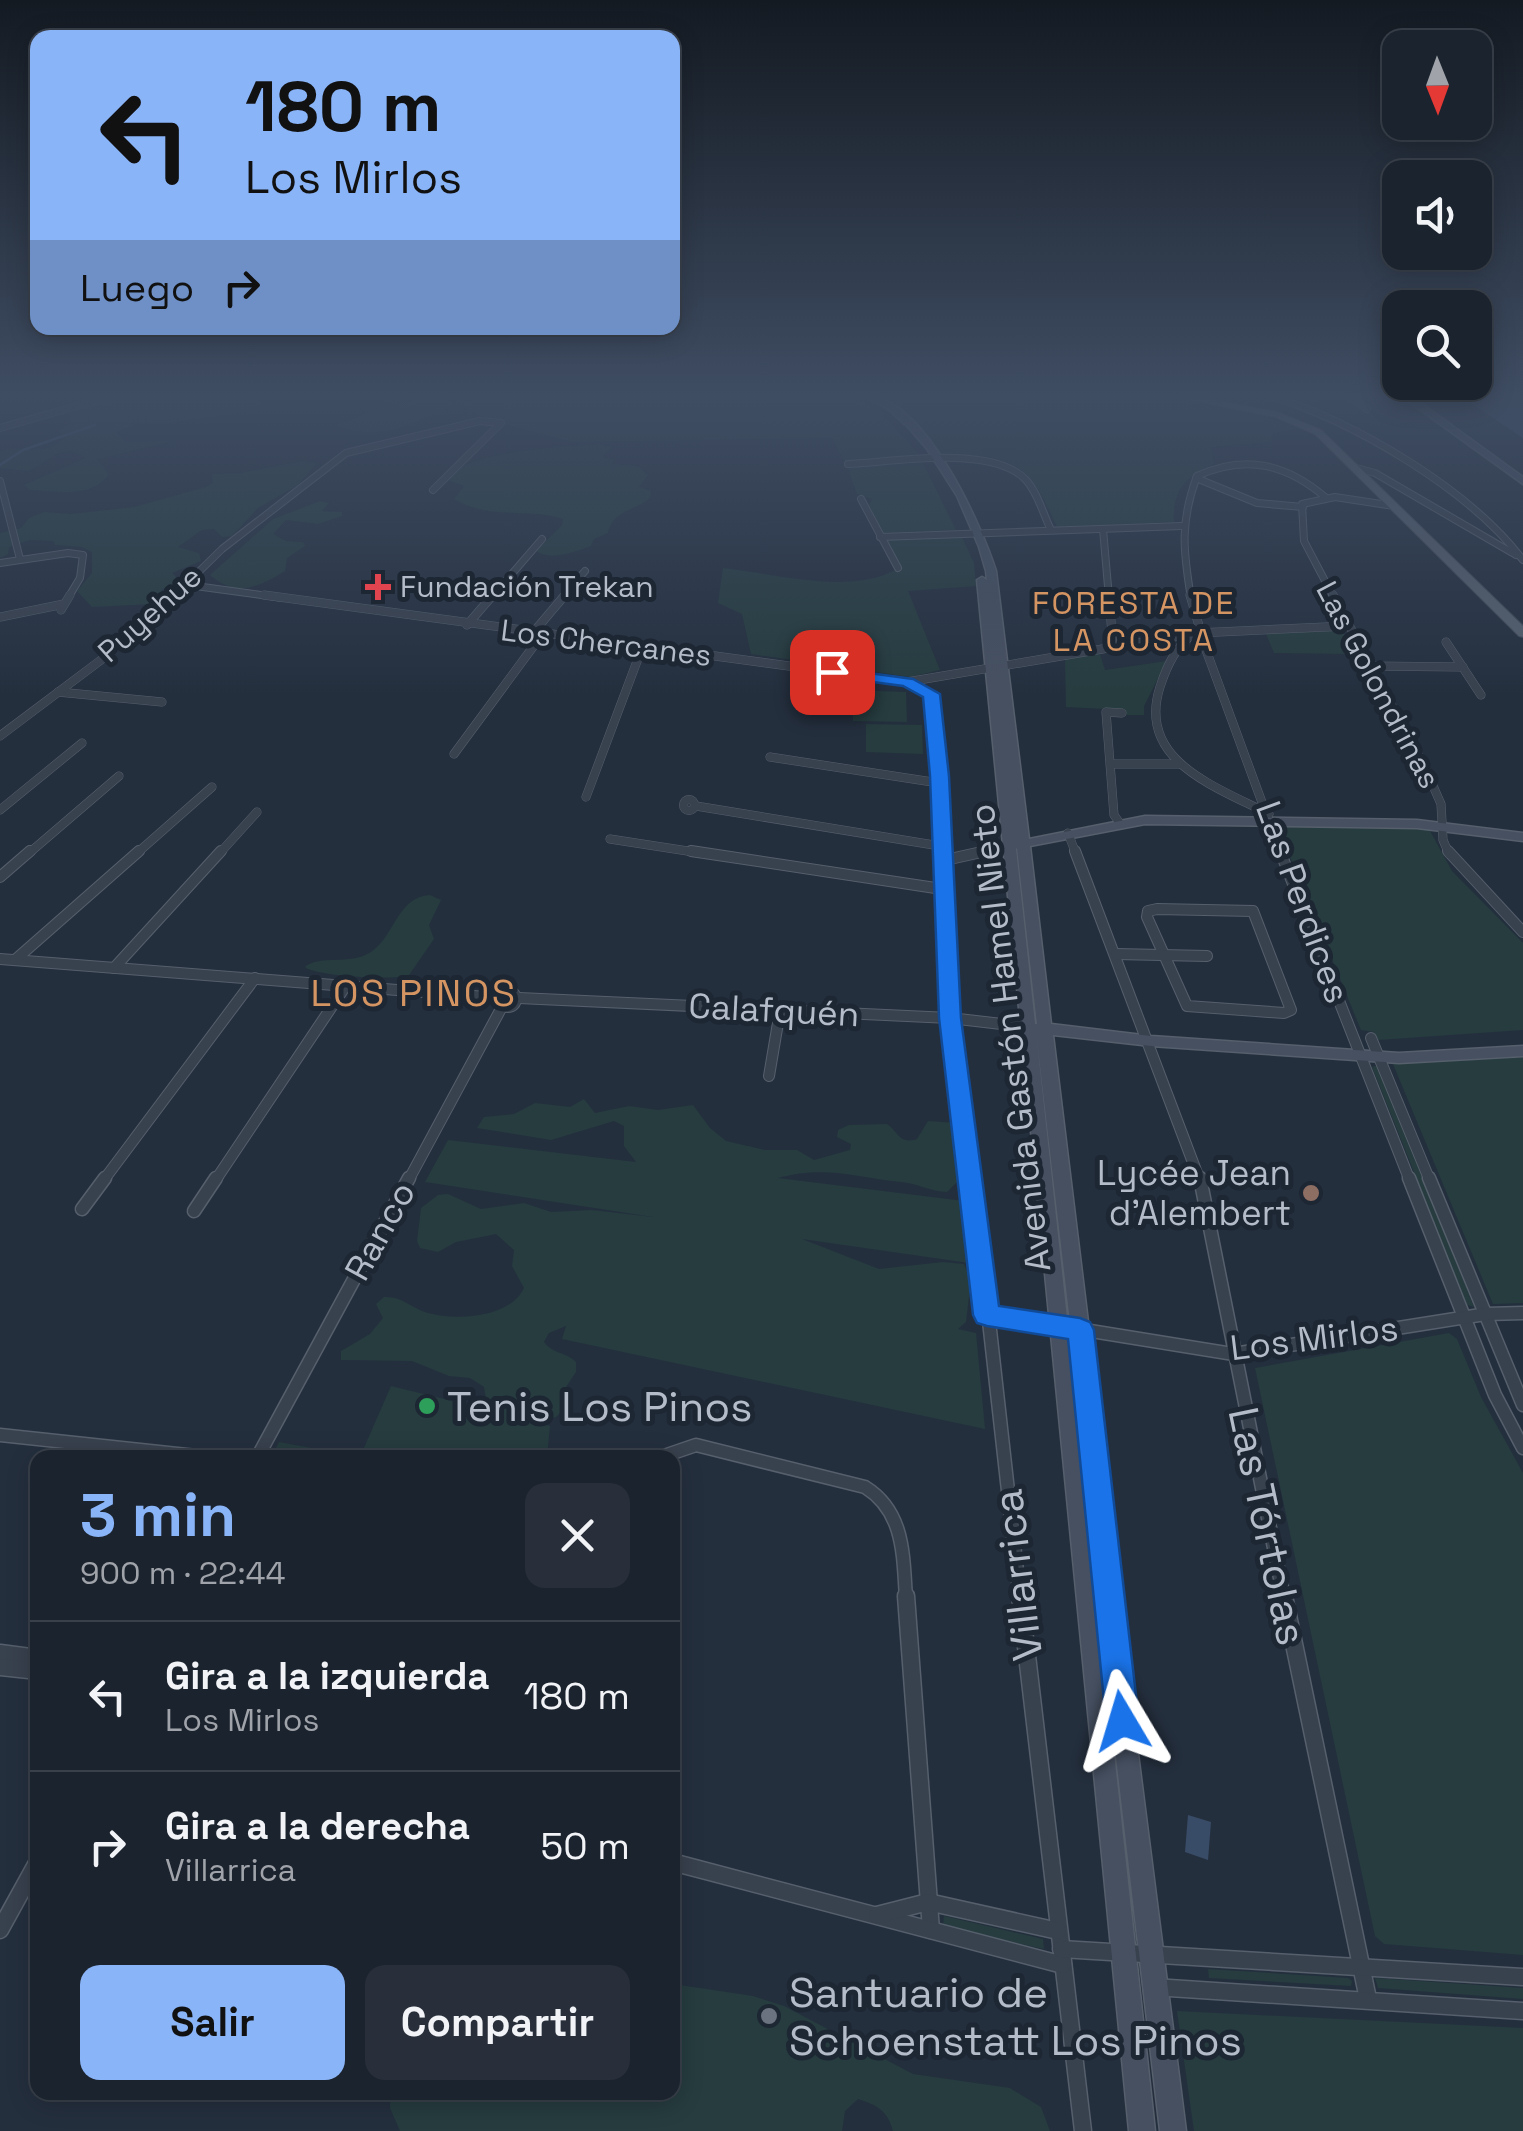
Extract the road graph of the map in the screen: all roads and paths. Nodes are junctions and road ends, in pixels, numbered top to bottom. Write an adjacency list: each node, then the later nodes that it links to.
1 (4, 495): 21 (street)
2 (291, 495): 25 (street, Puyehue)
3 (953, 495): 17 (main road, Avenida Gastón Hamel Nieto)
4 (1034, 495): 16 (street)
5 (1187, 495): 14 (street, Las Perdices)
6 (1239, 495): 13 (street)
7 (1383, 495): 12 (main road)
8 (1412, 495): 20 (street)
9 (1453, 495): 20 (street)
10 (1324, 497): 12 (street); 13 (street)
11 (861, 499): 18 (street)
12 (1394, 506): 30 (main road)
13 (1303, 507): 28 (street, Las Golondrinas)
14 (1182, 526): 15 (street); 29 (street, Las Perdices)
15 (1102, 529): 16 (street); 34 (street)
16 (1051, 530): 17 (street)
17 (972, 533): 18 (street); 37 (main road, Avenida Gastón Hamel Nieto)
18 (880, 538): 23 (street)
19 (542, 540): 27 (street)
20 (1520, 558)
21 (20, 560): 22 (street); 26 (street)
22 (0, 563)
23 (898, 568)
24 (585, 571): 31 (street)
25 (188, 585): 27 (street, Los Chercanes); 40 (street, Puyehue)
26 (0, 618)
27 (468, 625): 31 (street, Los Chercanes)
28 (1348, 626): 29 (street); 35 (street, Las Golondrinas)
29 (1197, 633): 34 (street); 50 (street); 58 (street, Las Perdices)
30 (1523, 633)
31 (537, 635): 33 (street, Los Chercanes); 47 (street)
32 (1446, 642): 36 (street)
33 (642, 648): 39 (street, Los Chercanes); 54 (street)
34 (1113, 648): 37 (street)
35 (1370, 666): 36 (street); 60 (street, Las Golondrinas)
36 (1463, 667): 42 (street)
37 (995, 668): 38 (street); 64 (main road, Avenida Gastón Hamel Nieto)
38 (934, 678): 39 (street); 41 (street, Villarrica)
39 (907, 682): 41 (street)
40 (57, 692): 43 (street); 45 (street, Puyehue)
41 (932, 694): 52 (street, Villarrica)
42 (1481, 695)
43 (162, 702)
44 (1122, 713): 49 (street)
45 (0, 736)
46 (82, 744): 56 (street)
47 (454, 754)
48 (770, 757): 52 (street)
49 (1111, 764): 50 (street); 59 (street)
50 (1181, 764): 58 (street)
51 (119, 776): 67 (street)
52 (940, 784): 65 (street, Villarrica)
53 (212, 787): 74 (street)
54 (586, 797)
55 (696, 806): 65 (street)
56 (0, 810)
57 (257, 812): 75 (street)
58 (1269, 818): 59 (main road); 60 (main road); 86 (street, Las Perdices)
59 (1119, 822): 61 (main road)
60 (1442, 826): 62 (main road); 69 (street, Las Golondrinas)
61 (1068, 833): 64 (main road); 71 (street, Las Tórtolas)
62 (1523, 837)
63 (610, 839): 68 (street)
64 (1016, 845): 66 (street); 81 (main road, Avenida Gastón Hamel Nieto)
65 (940, 846): 66 (street, Villarrica)
66 (941, 860): 68 (street, Villarrica)
67 (0, 878)
68 (942, 889): 80 (street, Villarrica)
69 (1523, 932)
70 (1163, 953): 70 (street); 71 (street); 72 (street)
71 (1116, 954): 83 (street, Las Tórtolas)
72 (1207, 956)
73 (0, 959): 74 (street, Calafquén)
74 (16, 960): 75 (street, Calafquén)
75 (114, 968): 76 (street, Calafquén)
76 (255, 978): 77 (street, Calafquén); 88 (street)
77 (345, 986): 78 (street, Calafquén); 89 (street)
78 (501, 1001): 79 (street, Calafquén); 100 (street, Ranco)
79 (780, 1010): 80 (street, Calafquén); 87 (street)
80 (950, 1018): 81 (street, Calafquén); 92 (street, Villarrica)
81 (1036, 1028): 83 (main road); 94 (main road, Avenida Gastón Hamel Nieto)
82 (1523, 1040): 84 (main road)
83 (1151, 1041): 86 (main road); 95 (street, Las Tórtolas)
84 (1374, 1046): 85 (main road); 86 (main road); 90 (street)
85 (1523, 1050)
86 (1360, 1054): 93 (street, Las Perdices)
87 (769, 1076)
88 (82, 1209)
89 (194, 1211)
90 (1486, 1314): 91 (street, Los Mirlos); 93 (street, Los Mirlos); 96 (street)
91 (1523, 1314)
92 (987, 1315): 94 (street, Los Mirlos); 112 (street, Villarrica)
93 (1466, 1317): 95 (street, Los Mirlos); 98 (street, Las Perdices)
94 (1070, 1328): 95 (street, Los Mirlos); 113 (main road, Avenida Gastón Hamel Nieto); 114 (main road, Avenida Gastón Hamel Nieto)
95 (1232, 1354): 116 (street, Las Tórtolas)
96 (1523, 1405)
97 (0, 1435): 99 (street)
98 (1523, 1448)
99 (140, 1450)
100 (261, 1450)
101 (680, 1450): 108 (street)
102 (0, 1654): 103 (street)
103 (30, 1657)
104 (0, 1667): 105 (street)
105 (30, 1670)
106 (680, 1864): 109 (street)
107 (30, 1876): 110 (street)
108 (928, 1902): 109 (street); 111 (street); 112 (street)
109 (876, 1916): 111 (street)
110 (0, 1930)
111 (931, 1930): 115 (street)
112 (1058, 1931): 115 (street, Villarrica)
113 (1124, 1953): 114 (street); 115 (street); 118 (main road, Avenida Gastón Hamel Nieto)
114 (1152, 1954): 116 (street); 119 (main road, Avenida Gastón Hamel Nieto)
115 (1062, 1957): 122 (street, Villarrica)
116 (1361, 1965): 117 (street); 120 (street, Las Tórtolas)
117 (1523, 1976)
118 (1128, 1986): 119 (street); 123 (main road, Avenida Gastón Hamel Nieto)
119 (1156, 1987): 120 (street); 124 (main road, Avenida Gastón Hamel Nieto)
120 (1368, 1999): 121 (street)
121 (1523, 2010)
122 (1083, 2131)
123 (1142, 2131)
124 (1172, 2131)

